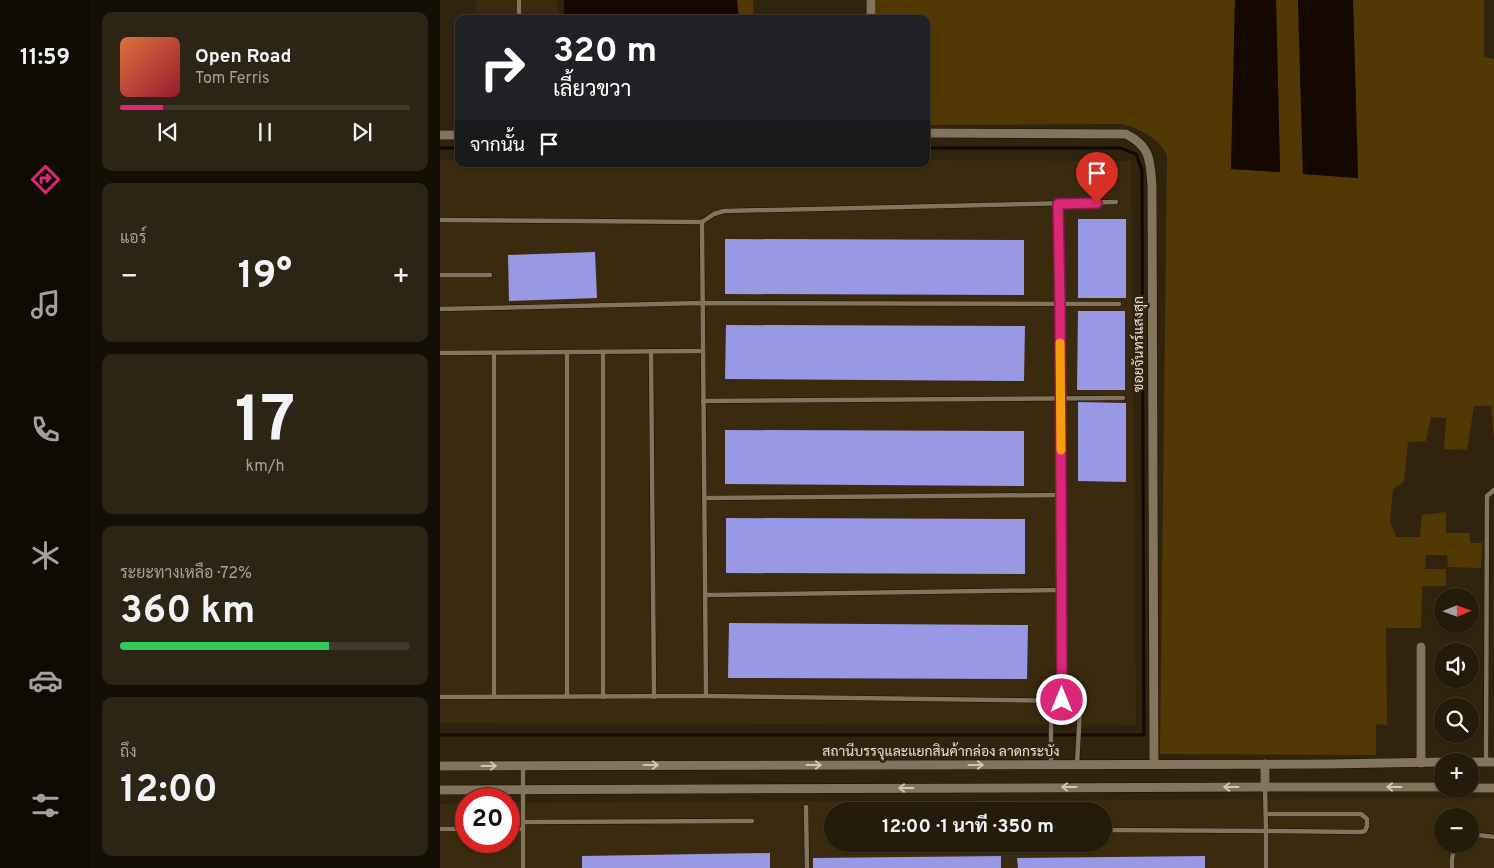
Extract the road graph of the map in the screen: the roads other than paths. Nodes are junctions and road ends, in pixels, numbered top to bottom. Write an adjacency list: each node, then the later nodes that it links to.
1 (519, 0): 3 (lane)
2 (870, 0): 4 (street)
3 (519, 15)
4 (871, 15)
5 (930, 133): 48 (street, ซอยจันทร์แสงสุก)
6 (440, 135): 7 (street)
7 (455, 135)
8 (1116, 202): 9 (lane)
9 (1058, 204): 11 (lane); 16 (lane)
10 (440, 220): 11 (lane)
11 (702, 222): 14 (lane)
12 (440, 275): 13 (lane)
13 (490, 275)
14 (702, 303): 16 (lane); 17 (lane); 19 (lane)
15 (1119, 304): 16 (lane)
16 (1060, 305): 24 (lane)
17 (440, 309)
18 (651, 351): 19 (lane); 21 (lane); 40 (lane)
19 (703, 351): 26 (lane)
20 (567, 352): 21 (lane); 23 (lane); 38 (lane)
21 (603, 352): 39 (lane)
22 (440, 353): 23 (lane)
23 (494, 353): 37 (lane)
24 (1060, 398): 25 (lane); 26 (lane); 28 (lane)
25 (1123, 398)
26 (703, 401): 29 (lane)
27 (1494, 490): 33 (lane)
28 (1061, 495): 29 (lane); 30 (lane)
29 (704, 498): 31 (lane)
30 (1061, 590): 31 (lane); 42 (lane)
31 (705, 595): 35 (lane)
32 (1421, 647): 45 (street)
33 (1487, 654): 34 (lane); 44 (lane)
34 (1494, 654)
35 (706, 696): 40 (lane); 41 (lane)
36 (440, 697): 37 (lane)
37 (494, 697): 38 (lane)
38 (567, 697): 39 (lane)
39 (602, 697): 40 (lane)
40 (654, 697)
41 (1051, 700): 42 (lane); 46 (lane)
42 (1062, 700): 47 (lane)
43 (1434, 762): 45 (street, สถานีบรรจุและแยกสินค้ากล่อง ลาดกระบัง)
44 (1490, 762)
45 (1421, 763): 49 (street, สถานีบรรจุและแยกสินค้ากล่อง ลาดกระบัง)
46 (1051, 764): 47 (street, สถานีบรรจุและแยกสินค้ากล่อง ลาดกระบัง); 51 (street, สถานีบรรจุและแยกสินค้ากล่อง ลาดกระบัง, one-way to 46)
47 (1077, 764): 48 (street, สถานีบรรจุและแยกสินค้ากล่อง ลาดกระบัง)
48 (1154, 764): 49 (street, สถานีบรรจุและแยกสินค้ากล่อง ลาดกระบัง)
49 (1265, 764): 52 (street)
50 (440, 766): 51 (street, สถานีบรรจุและแยกสินค้ากล่อง ลาดกระบัง, one-way to 51)
51 (523, 766): 56 (lane)
52 (1266, 786): 53 (street, one-way to 52); 56 (street, one-way to 56); 59 (lane)
53 (1434, 787)
54 (1479, 788): 55 (street)
55 (1494, 788)
56 (523, 789): 57 (street); 61 (lane)
57 (440, 790)
58 (806, 807): 71 (lane)
59 (1266, 814): 66 (lane); 66 (lane)
60 (752, 821): 61 (lane)
61 (523, 822): 64 (lane)
62 (440, 829): 63 (lane)
63 (455, 829)
64 (523, 829): 70 (lane)
65 (1112, 830): 66 (lane)
66 (1266, 831): 72 (lane)
67 (1479, 835): 68 (lane)
68 (1494, 836)
69 (1453, 853): 73 (lane)
70 (523, 868)
71 (807, 868)
72 (1266, 868)
73 (1452, 868)

